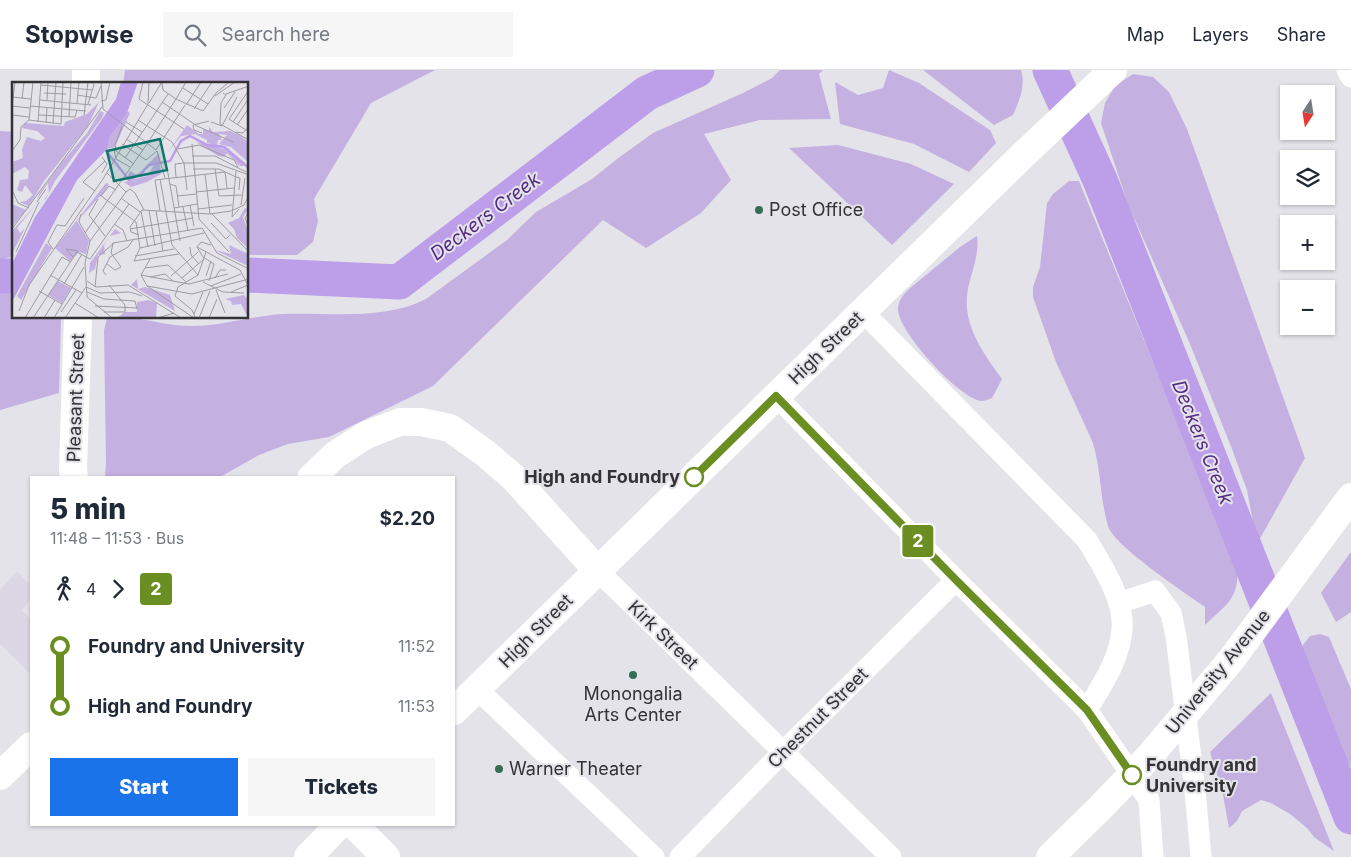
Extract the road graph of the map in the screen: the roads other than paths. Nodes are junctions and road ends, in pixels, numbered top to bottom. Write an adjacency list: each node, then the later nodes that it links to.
1 (1113, 70): 6 (street, High Street)
2 (1347, 70): 3 (street)
3 (1351, 77)
4 (78, 319): 7 (street, Pleasant Street)
5 (875, 324): 12 (street)
6 (776, 396): 10 (street, High Street); 11 (street)
7 (74, 476)
8 (313, 476): 10 (street, Kirk Street)
9 (1344, 506): 18 (street, University Avenue)
10 (597, 570): 13 (street, High Street); 17 (street, Kirk Street)
11 (956, 580): 15 (street); 17 (street, Chestnut Street)
12 (1119, 603): 15 (street); 29 (street)
13 (477, 689): 14 (street, High Street); 24 (street)
14 (455, 710)
15 (1087, 710): 18 (street)
16 (30, 747): 19 (street)
17 (783, 752): 25 (street, Chestnut Street); 26 (street, Kirk Street)
18 (1132, 775): 27 (street, University Avenue); 28 (street)
19 (0, 776)
20 (339, 826): 22 (street)
21 (355, 826): 23 (street)
22 (308, 857)
23 (386, 857)
24 (654, 857)
25 (680, 857)
26 (891, 857)
27 (1050, 857)
28 (1153, 857)
29 (1201, 857)

